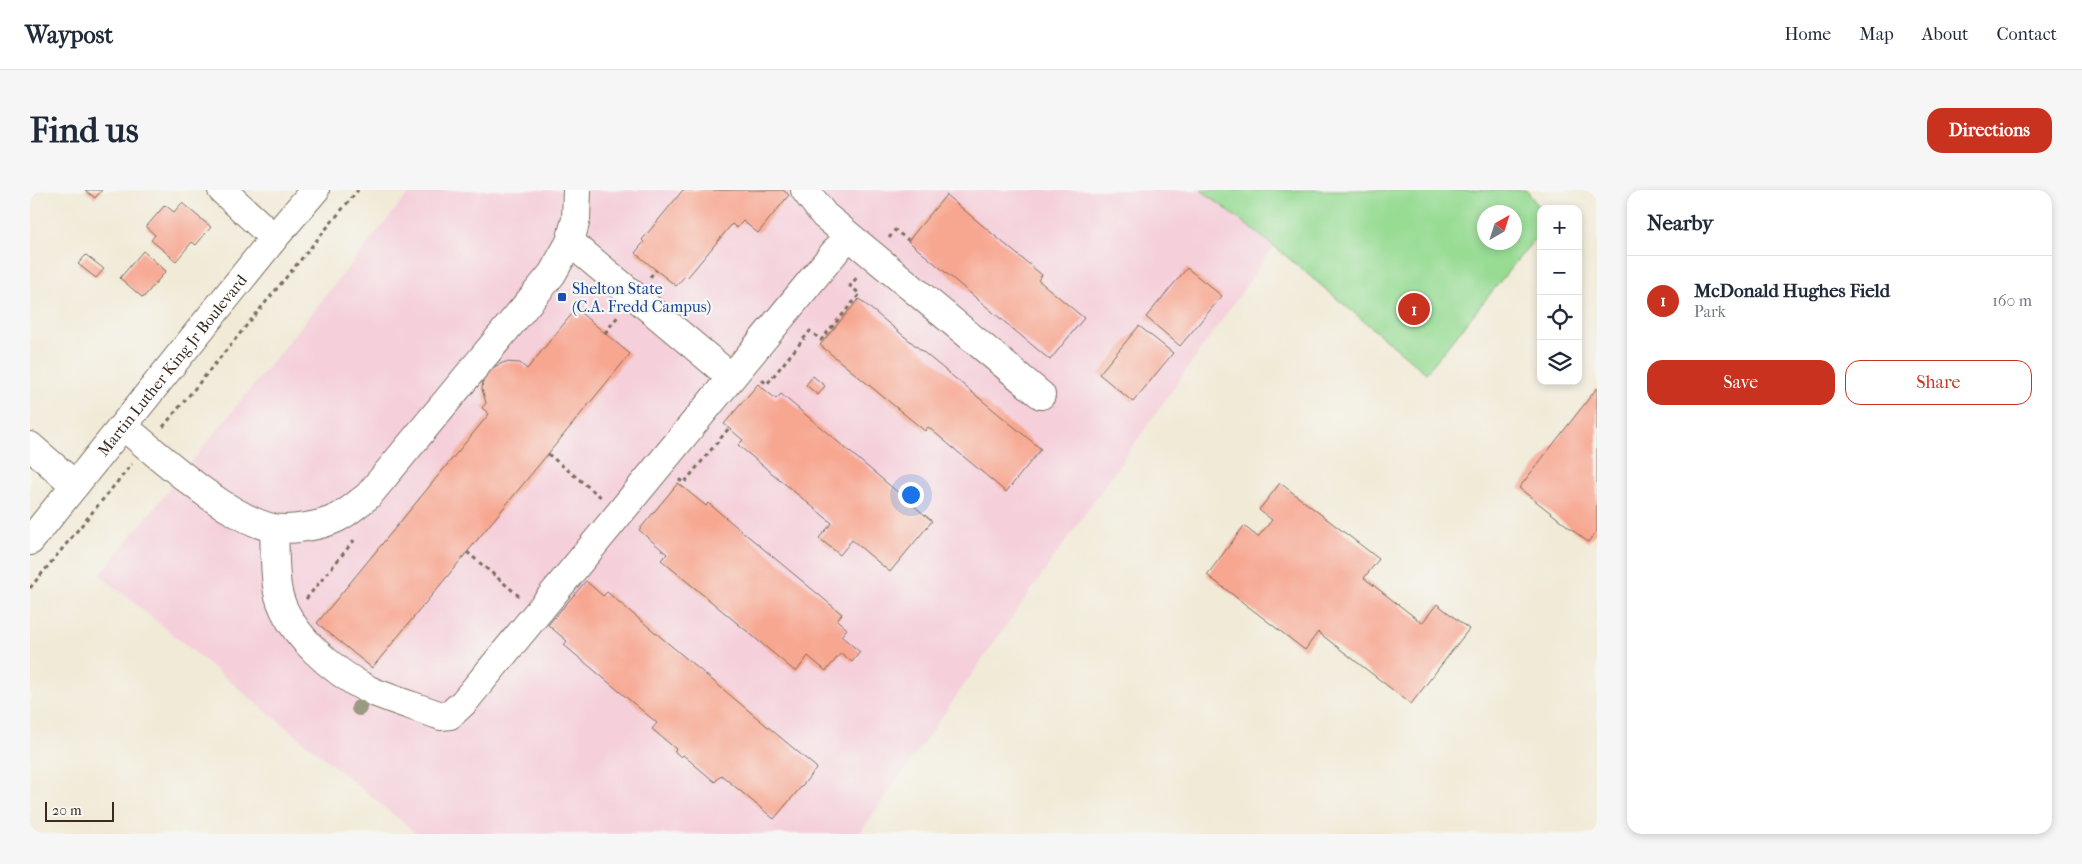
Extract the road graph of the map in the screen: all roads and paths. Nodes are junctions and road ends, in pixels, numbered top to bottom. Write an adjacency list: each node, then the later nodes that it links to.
1 (222, 190): 7 (main road)
2 (315, 190): 7 (main road, Martin Luther King Jr Boulevard)
3 (358, 190): 18 (path)
4 (577, 190): 9 (main road)
5 (805, 190): 6 (main road)
6 (848, 236): 10 (main road); 11 (main road)
7 (274, 238): 15 (main road, Martin Luther King Jr Boulevard)
8 (908, 240): 10 (path)
9 (570, 242): 11 (main road); 20 (main road)
10 (874, 256): 12 (path); 13 (main road)
11 (731, 378): 20 (main road)
12 (760, 378)
13 (1042, 395)
14 (722, 424): 16 (path)
15 (122, 426): 18 (main road); 19 (main road, Martin Luther King Jr Boulevard)
16 (728, 429)
17 (30, 446): 19 (main road)
18 (148, 446): 20 (main road); 24 (path)
19 (75, 485): 22 (main road, Martin Luther King Jr Boulevard)
20 (274, 528)
21 (362, 531): 26 (path)
22 (30, 541)
23 (467, 552): 25 (path)
24 (30, 588)
25 (527, 602)
26 (306, 609)

